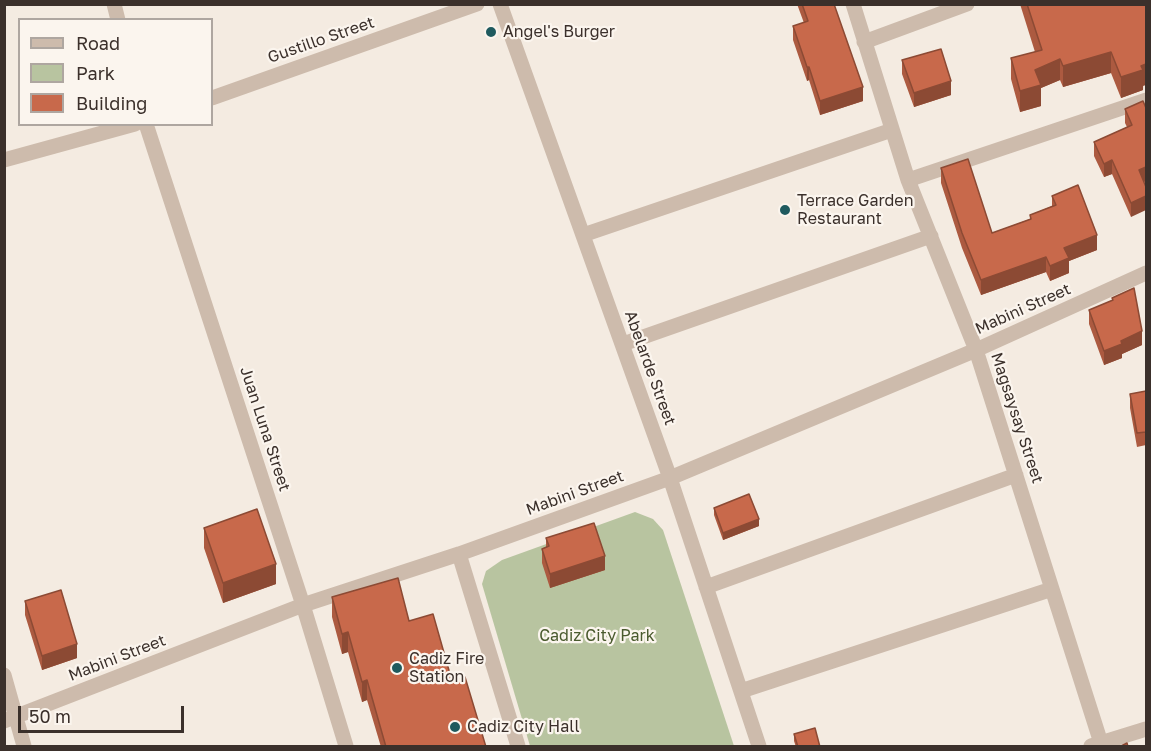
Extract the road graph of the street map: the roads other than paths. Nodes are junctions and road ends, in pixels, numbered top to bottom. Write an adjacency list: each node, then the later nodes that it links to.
1 (477, 4): 6 (street, Gustillo Street)
2 (500, 4): 13 (street, Abelarde Street)
3 (853, 4): 5 (street, Magsaysay Street)
4 (967, 4): 5 (street)
5 (864, 42): 10 (street, Magsaysay Street)
6 (213, 98)
7 (1146, 99): 12 (street)
8 (128, 126): 11 (street)
9 (147, 126): 23 (street, Juan Luna Street)
10 (892, 130): 12 (street, Magsaysay Street); 13 (street)
11 (4, 160)
12 (908, 180): 14 (street, Magsaysay Street)
13 (583, 235): 16 (street, Abelarde Street)
14 (931, 236): 16 (street); 17 (street, Magsaysay Street)
15 (1146, 273): 17 (street, Mabini Street)
16 (622, 344): 19 (street, Abelarde Street)
17 (976, 350): 18 (street, Magsaysay Street); 19 (street, Mabini Street)
18 (1016, 475): 21 (street); 22 (street, Magsaysay Street)
19 (670, 478): 20 (street, Mabini Street); 21 (street, Abelarde Street)
20 (459, 554): 23 (street, Mabini Street); 31 (street)
21 (706, 586): 25 (street, Abelarde Street)
22 (1052, 589): 25 (street); 28 (street, Magsaysay Street)
23 (303, 605): 26 (street, Mabini Street); 30 (street, Juan Luna Street)
24 (4, 675): 26 (street)
25 (741, 692): 32 (street, Abelarde Street)
26 (10, 719): 29 (street)
27 (1146, 729): 28 (street)
28 (1096, 745)
29 (24, 747)
30 (346, 747)
31 (518, 747)
32 (759, 747)

